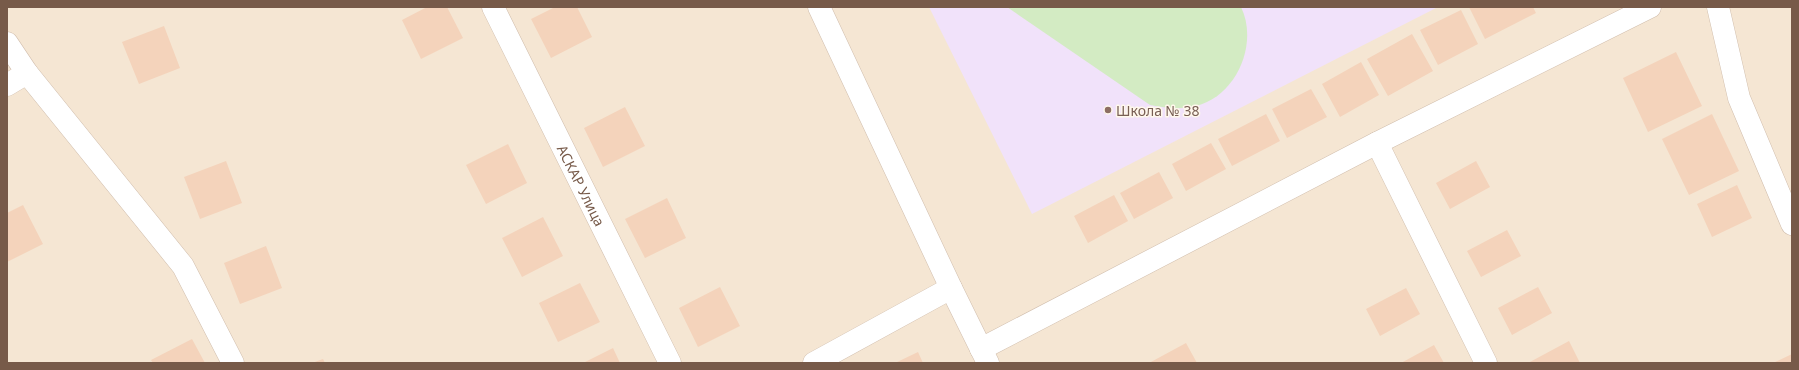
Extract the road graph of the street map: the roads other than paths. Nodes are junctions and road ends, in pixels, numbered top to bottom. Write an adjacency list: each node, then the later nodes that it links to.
1 (493, 7): 13 (street, АСКАР Улица)
2 (819, 7): 10 (street)
3 (1650, 7): 8 (street)
4 (1718, 7): 9 (street)
5 (7, 43): 6 (street)
6 (27, 73): 7 (street); 12 (street)
7 (7, 86)
8 (1377, 143): 11 (street); 15 (street)
9 (1792, 224)
10 (951, 288): 11 (street); 14 (street)
11 (985, 356)
12 (233, 363)
13 (670, 363)
14 (814, 363)
15 (1486, 363)

